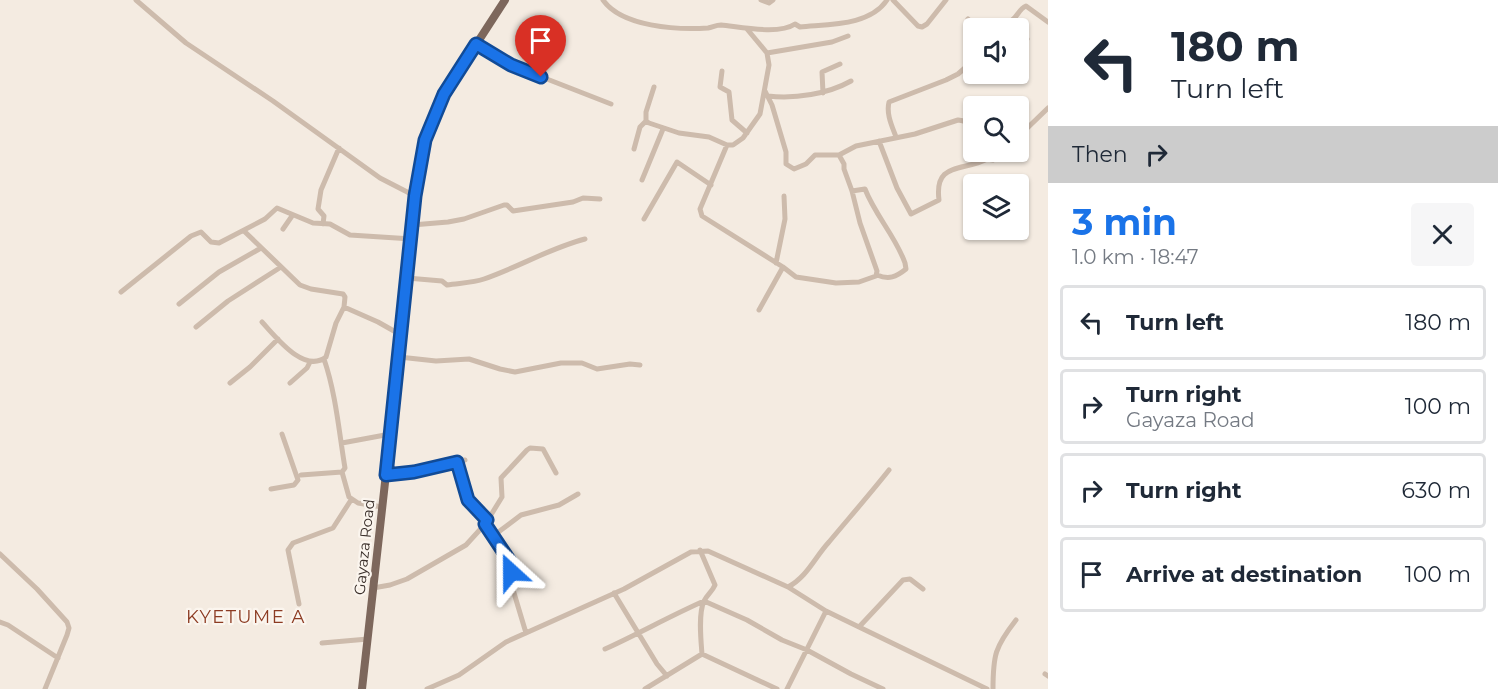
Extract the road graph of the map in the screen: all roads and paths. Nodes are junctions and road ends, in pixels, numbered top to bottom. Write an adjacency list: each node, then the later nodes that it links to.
1 (136, 0): 32 (street)
2 (505, 0): 13 (main road, Gayaza Road)
3 (603, 0): 11 (street)
4 (761, 0): 5 (street)
5 (773, 0)
6 (887, 0): 11 (street)
7 (893, 0): 8 (street)
8 (946, 0)
9 (1012, 18): 10 (street)
10 (1048, 22)
11 (747, 28): 14 (street)
12 (849, 36): 14 (street)
13 (476, 44): 22 (street); 39 (main road, Gayaza Road)
14 (767, 53): 20 (street)
15 (840, 64): 21 (street)
16 (963, 70): 29 (street)
17 (722, 71): 28 (street)
18 (851, 81): 21 (street)
19 (654, 87): 24 (street)
20 (766, 93): 21 (street); 28 (street); 34 (street)
21 (823, 93)
22 (611, 104)
23 (1048, 108): 26 (street)
24 (646, 121): 27 (street); 33 (street)
25 (963, 121): 29 (street)
26 (1029, 126)
27 (663, 129): 31 (street); 36 (street)
28 (747, 133): 31 (street)
29 (896, 137): 30 (street)
30 (879, 141): 34 (street); 35 (street)
31 (727, 145): 37 (street)
32 (339, 148): 39 (street); 44 (street)
33 (634, 149)
34 (838, 155): 38 (street)
35 (982, 162)
36 (642, 180)
37 (711, 185): 43 (street); 51 (street)
38 (852, 191): 54 (street); 54 (street)
39 (415, 196): 45 (main road, Gayaza Road)
40 (784, 196): 51 (street)
41 (600, 200): 45 (street)
42 (292, 216): 44 (street); 46 (street); 47 (street)
43 (644, 219)
44 (323, 224): 48 (street)
45 (412, 225): 48 (main road, Gayaza Road)
46 (283, 230)
47 (244, 231): 50 (street); 56 (street)
48 (412, 238): 55 (main road, Gayaza Road)
49 (585, 239): 55 (street)
50 (261, 248): 52 (street); 57 (street)
51 (776, 263): 53 (street)
52 (281, 267): 58 (street); 61 (street)
53 (783, 267): 54 (street); 59 (street)
54 (877, 275)
55 (407, 278): 62 (main road, Gayaza Road)
56 (121, 292)
57 (179, 304)
58 (344, 307): 62 (street); 65 (street)
59 (759, 310)
60 (262, 322): 63 (street)
61 (196, 327)
62 (401, 335): 64 (main road, Gayaza Road)
63 (278, 339): 66 (street); 68 (street)
64 (399, 357): 67 (street); 79 (main road, Gayaza Road)
65 (324, 359): 66 (street); 72 (street)
66 (310, 362): 69 (street)
67 (640, 365)
68 (230, 383)
69 (290, 383)
70 (282, 434): 80 (street)
71 (385, 435): 72 (street)
72 (342, 443): 76 (street)
73 (465, 460): 74 (street)
74 (457, 462): 79 (street); 84 (street)
75 (889, 470): 88 (street)
76 (342, 472): 78 (street); 82 (street)
77 (556, 473): 84 (street)
78 (301, 475)
79 (386, 475): 83 (main road, Gayaza Road)
80 (271, 489)
81 (578, 494): 85 (street)
82 (351, 500): 83 (street); 93 (street)
83 (382, 507): 89 (main road, Gayaza Road)
84 (486, 522): 85 (street); 89 (street)
85 (493, 536): 98 (street)
86 (700, 550): 88 (street); 91 (street); 92 (street)
87 (0, 554): 105 (street)
88 (788, 587): 94 (street)
89 (373, 588): 100 (main road, Gayaza Road)
90 (923, 589): 97 (street)
91 (614, 593): 98 (street); 99 (street)
92 (704, 601): 99 (street); 103 (street); 104 (street)
93 (299, 604)
94 (826, 611): 97 (street); 103 (street)
95 (1016, 620): 115 (street)
96 (0, 622): 105 (street)
97 (859, 627): 114 (street)
98 (526, 633): 109 (street)
99 (638, 634): 102 (street); 106 (street)
100 (368, 639): 101 (street); 108 (main road, Gayaza Road)
101 (322, 643)
102 (604, 649)
103 (807, 650): 112 (street); 113 (street)
104 (702, 654): 106 (street); 111 (street)
105 (58, 658): 107 (street)
106 (667, 676): 110 (street)
107 (45, 689)
108 (362, 689)
109 (427, 689)
110 (645, 689)
111 (777, 689)
112 (787, 689)
113 (883, 689)
114 (987, 689)
115 (993, 689)

